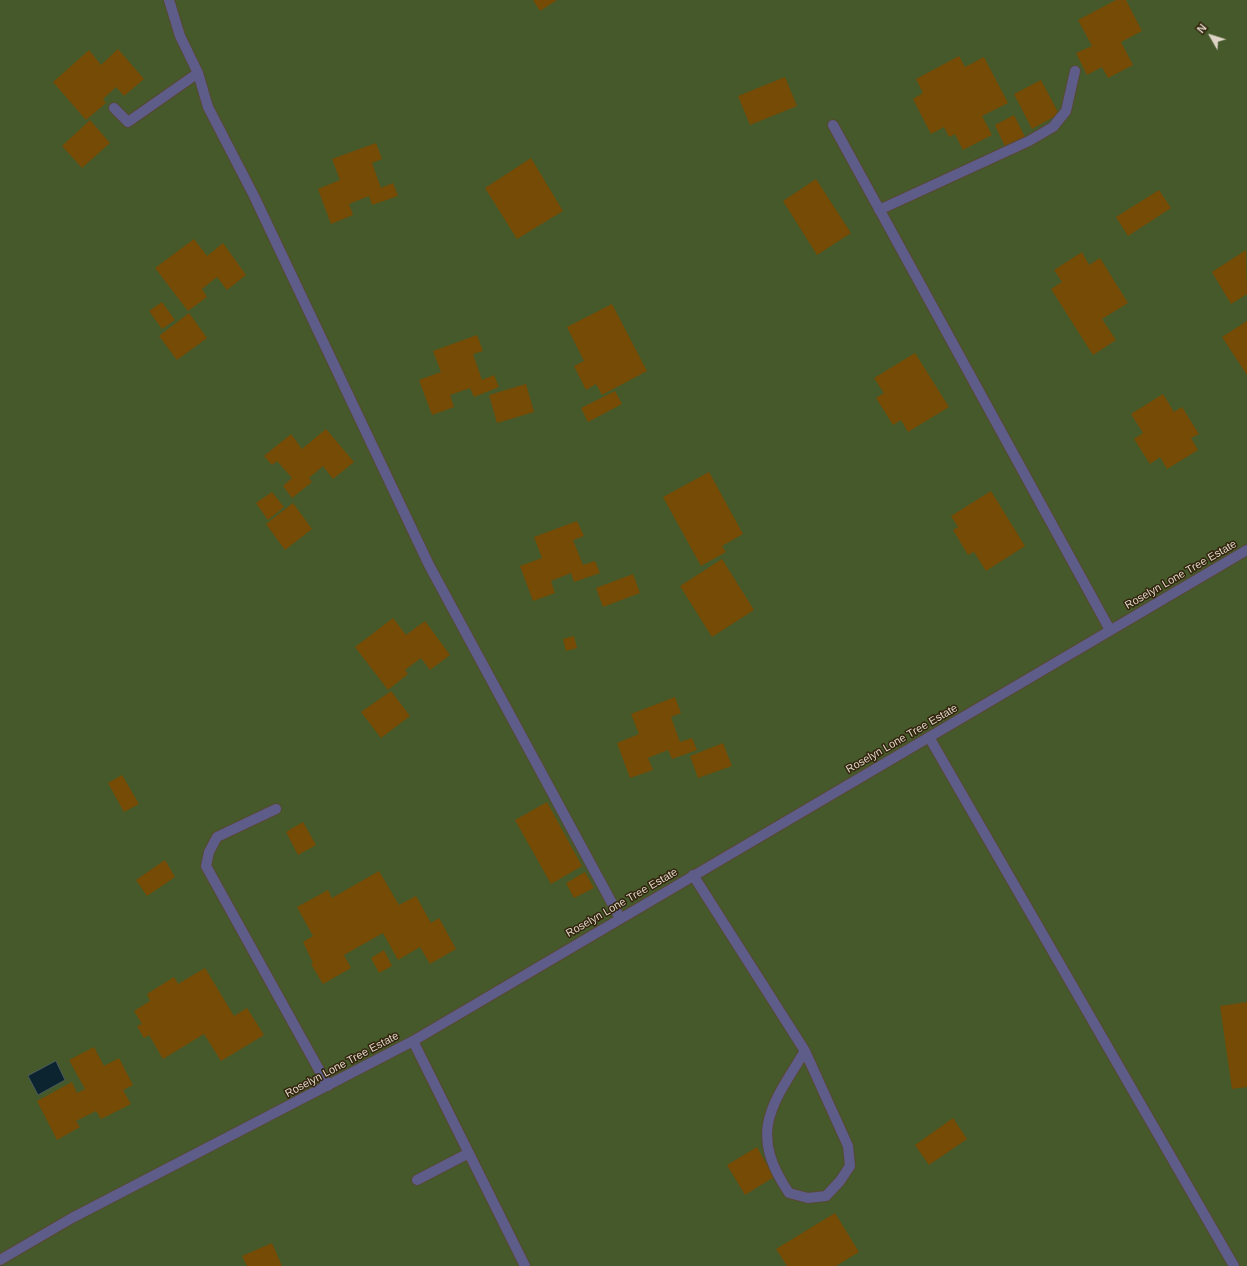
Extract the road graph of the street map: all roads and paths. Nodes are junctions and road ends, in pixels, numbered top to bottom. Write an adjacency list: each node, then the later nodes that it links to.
1 (169, 0): 3 (street)
2 (1075, 70): 6 (street)
3 (198, 73): 4 (street); 12 (street)
4 (114, 108)
5 (833, 126): 6 (street)
6 (879, 210): 8 (street)
7 (1247, 550): 8 (street, Roselyn Lone Tree Estate)
8 (1110, 630): 9 (street, Roselyn Lone Tree Estate)
9 (929, 737): 11 (street, Roselyn Lone Tree Estate); 20 (street)
10 (276, 809): 15 (street)
11 (693, 875): 12 (street, Roselyn Lone Tree Estate); 14 (street)
12 (620, 918): 13 (street, Roselyn Lone Tree Estate)
13 (414, 1040): 15 (street, Roselyn Lone Tree Estate); 16 (street)
14 (805, 1051): 14 (street)
15 (328, 1086): 18 (street, Roselyn Lone Tree Estate)
16 (469, 1154): 17 (street); 19 (street)
17 (417, 1180)
18 (0, 1260)
19 (525, 1266)
20 (1234, 1266)

